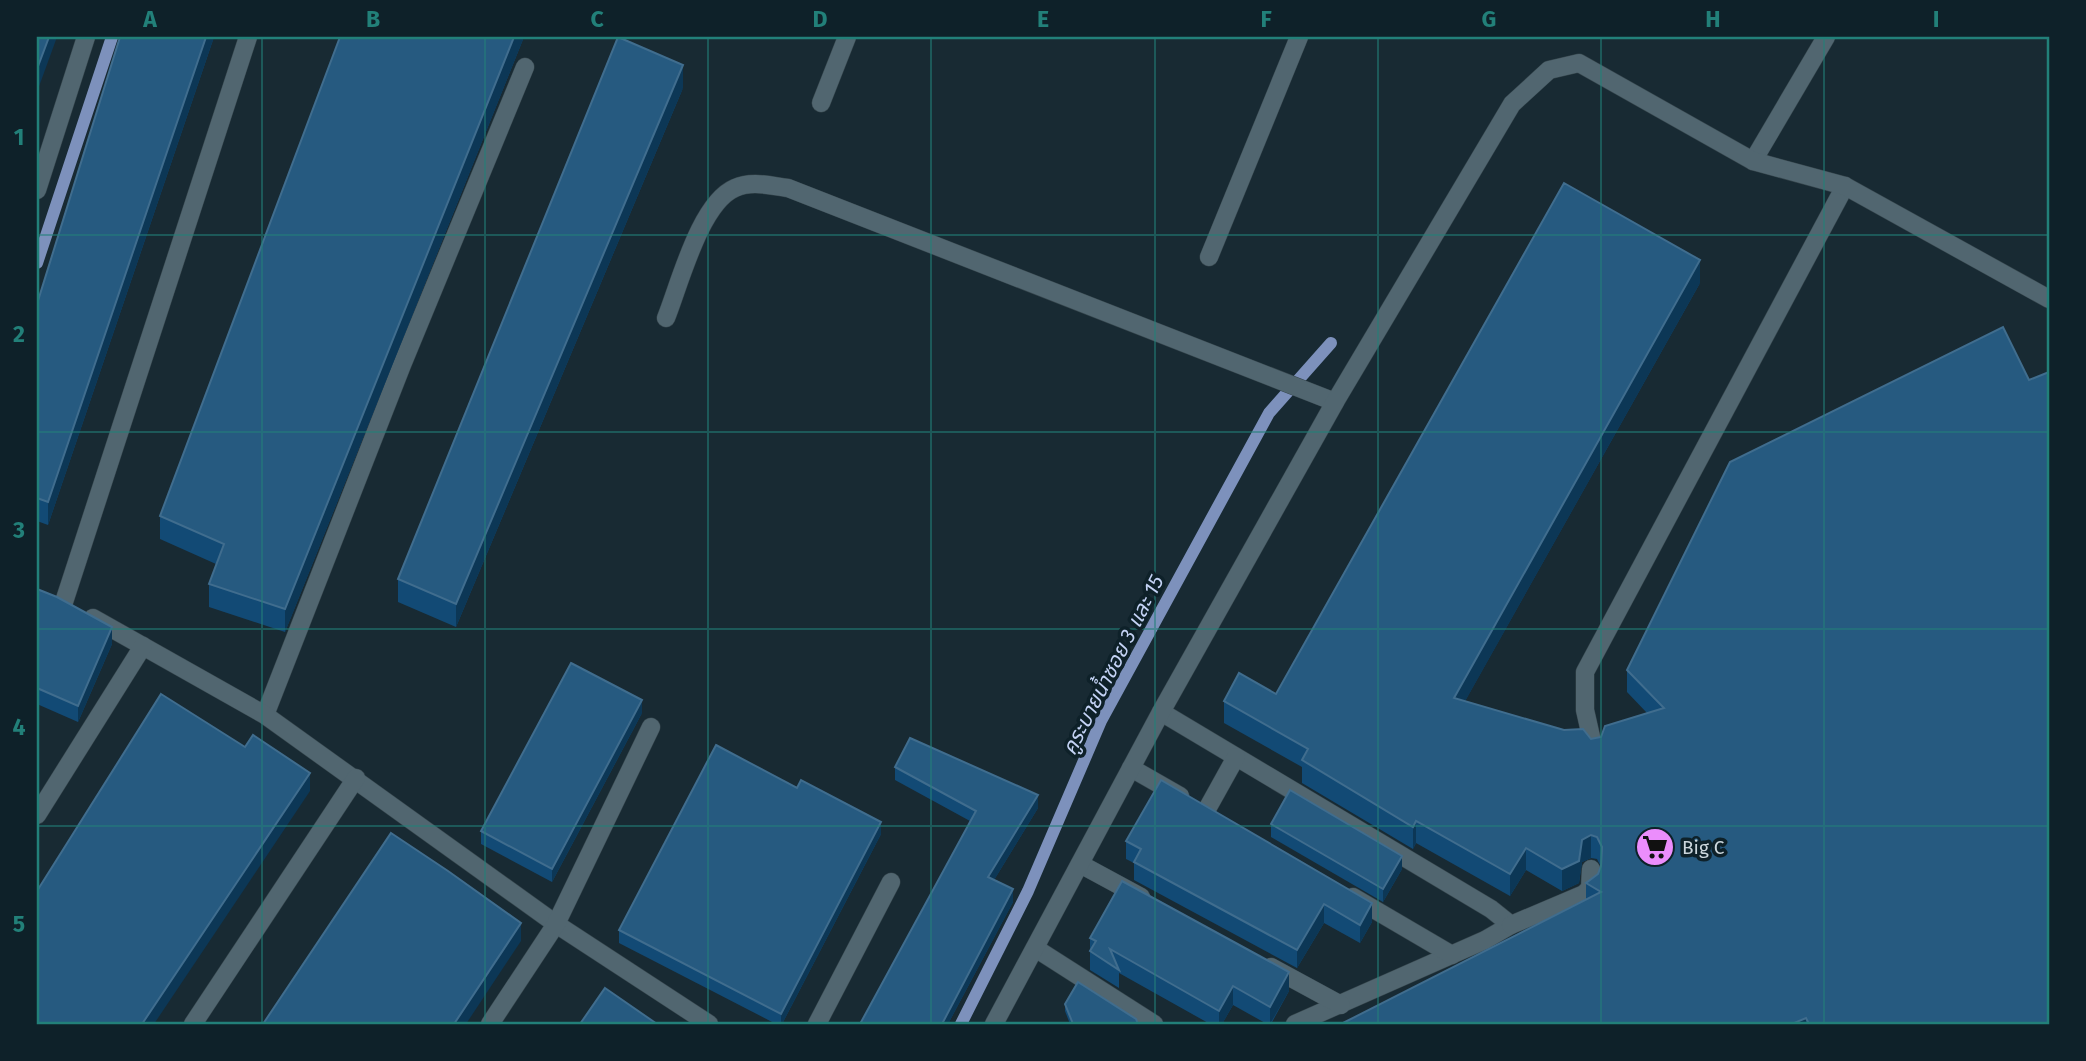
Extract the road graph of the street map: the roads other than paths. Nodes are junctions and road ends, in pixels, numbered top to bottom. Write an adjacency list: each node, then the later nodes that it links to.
1 (86, 37): 9 (street)
2 (248, 37): 17 (street)
3 (847, 37): 7 (street)
4 (1298, 37): 12 (street)
5 (1826, 37): 8 (street)
6 (525, 67): 20 (street)
7 (821, 103)
8 (1754, 161): 10 (street); 15 (street)
9 (40, 166): 11 (street)
10 (1845, 186): 13 (street); 22 (street)
11 (37, 190)
12 (1209, 257)
13 (2049, 299)
14 (666, 318): 15 (street)
15 (1335, 401): 19 (street)
16 (46, 594): 17 (street)
17 (64, 602): 18 (street)
18 (143, 646): 20 (street); 26 (street)
19 (1161, 712): 23 (street); 24 (street)
20 (265, 715): 25 (street)
21 (651, 727): 32 (street)
22 (1594, 750)
23 (1236, 757): 24 (street); 33 (street)
24 (1131, 768): 27 (street)
25 (356, 778): 32 (street); 38 (street)
26 (37, 815)
27 (1080, 864): 31 (street); 34 (street)
28 (1591, 869): 33 (street)
29 (891, 882): 41 (street)
30 (1335, 886): 35 (street)
31 (1163, 909)
32 (556, 924): 39 (street); 40 (street)
33 (1511, 925): 35 (street)
34 (1035, 948): 42 (street); 43 (street)
35 (1452, 955): 37 (street)
36 (1258, 960): 37 (street)
37 (1341, 1005): 44 (street)
38 (193, 1024)
39 (490, 1024)
40 (709, 1024)
41 (817, 1024)
42 (994, 1024)
43 (1154, 1024)
44 (1295, 1024)

